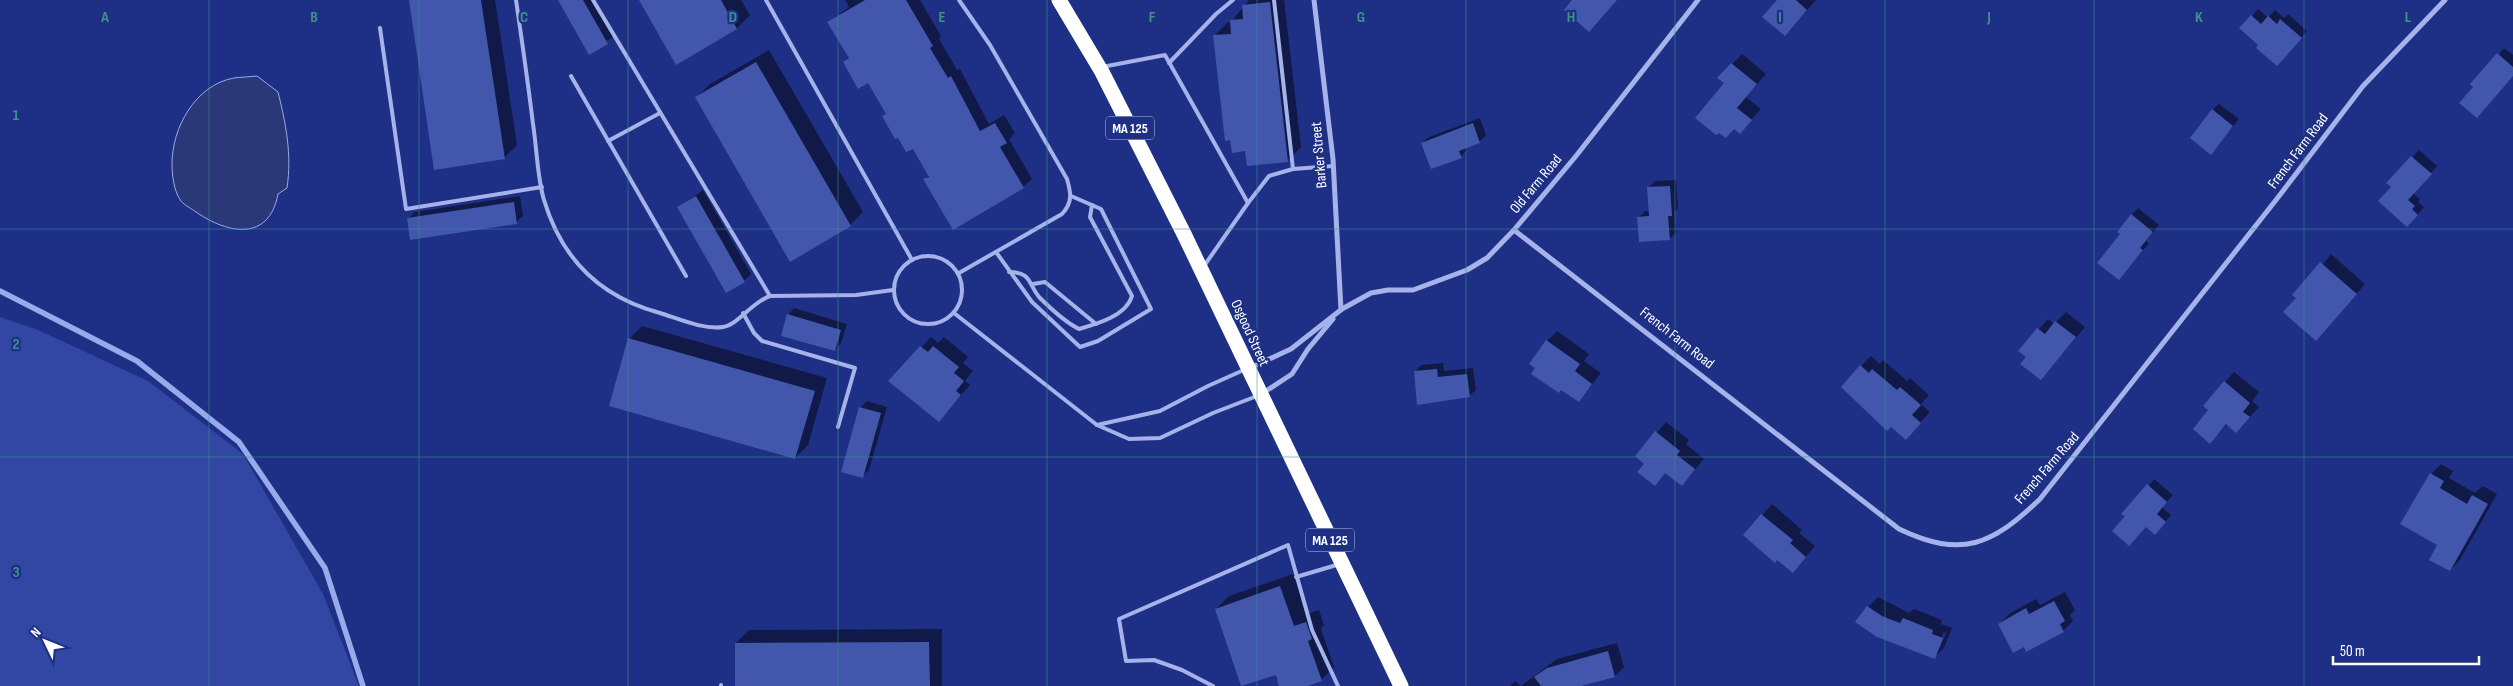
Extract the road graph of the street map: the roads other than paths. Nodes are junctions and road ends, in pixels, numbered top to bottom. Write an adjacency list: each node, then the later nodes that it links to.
1 (516, 0): 19 (lane)
2 (593, 0): 15 (lane)
3 (766, 0): 25 (lane)
4 (959, 0): 20 (lane)
5 (1059, 0): 13 (highway, Osgood Street / MA 125)
6 (1233, 0): 12 (lane)
7 (1274, 0): 18 (lane)
8 (1314, 0): 17 (street, Barker Street)
9 (1698, 0): 23 (street, Old Farm Road)
10 (2445, 0): 23 (street, French Farm Road)
11 (380, 28): 19 (lane)
12 (1169, 63): 13 (lane); 21 (lane)
13 (1099, 67): 26 (highway, Osgood Street / MA 125)
14 (571, 76): 16 (lane)
15 (660, 113): 16 (lane); 32 (lane)
16 (608, 141): 29 (lane)
17 (1333, 166): 18 (lane); 33 (street, Barker Street)
18 (1292, 169): 21 (lane)
19 (542, 187): 34 (lane)
20 (1071, 196): 22 (lane); 24 (lane)
21 (1248, 203): 26 (lane)
22 (1092, 205): 27 (lane); 36 (lane)
23 (1514, 230): 33 (street, Old Farm Road)
24 (996, 252): 27 (lane); 28 (lane)
25 (912, 260): 28 (lane); 31 (lane)
26 (1201, 270): 37 (highway, Osgood Street / MA 125)
27 (1009, 272): 30 (lane)
28 (959, 273): 35 (lane)
29 (686, 276)
30 (1033, 284): 36 (lane); 36 (lane)
31 (893, 290): 32 (lane); 35 (lane)
32 (770, 296): 34 (lane)
33 (1342, 309): 37 (street); 38 (street)
34 (743, 313): 40 (lane)
35 (954, 313): 39 (lane)
36 (1096, 324)
37 (1247, 369): 38 (highway, Osgood Street / MA 125); 39 (lane)
38 (1259, 395): 39 (lane); 41 (highway, Osgood Street / MA 125)
39 (1097, 425)
40 (838, 427)
41 (1342, 563): 42 (lane); 45 (highway, Osgood Street / MA 125)
42 (1296, 577): 43 (lane); 44 (lane)
43 (1213, 686)
44 (1338, 686)
45 (1401, 686)

